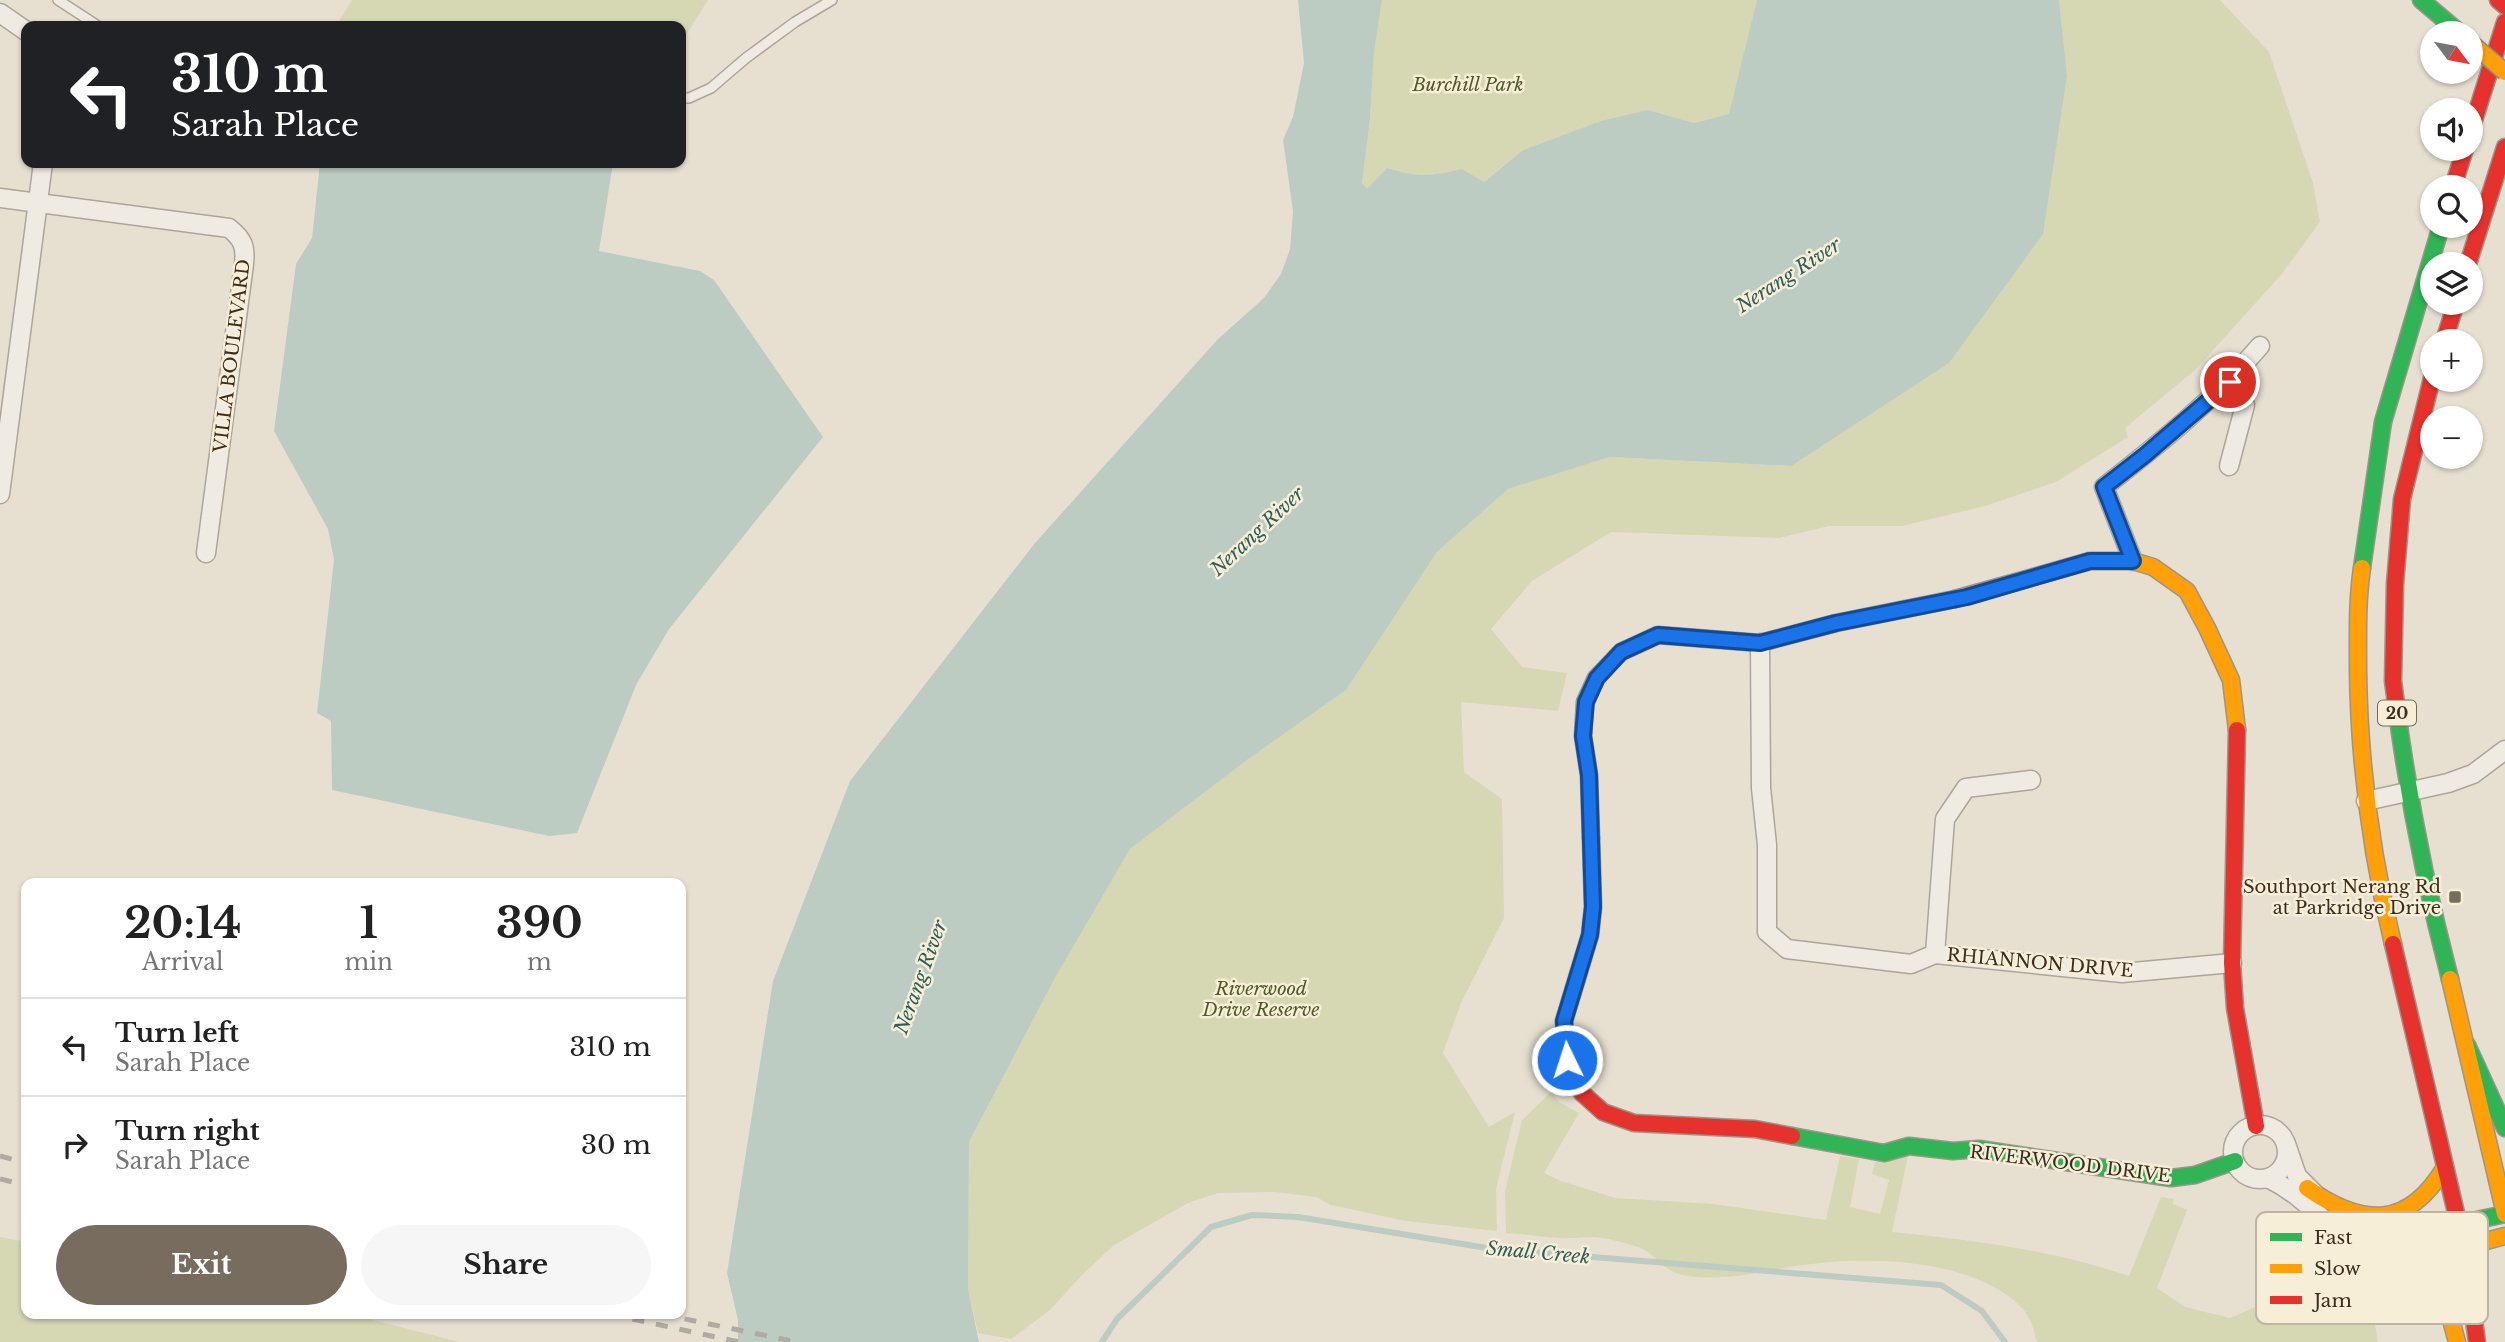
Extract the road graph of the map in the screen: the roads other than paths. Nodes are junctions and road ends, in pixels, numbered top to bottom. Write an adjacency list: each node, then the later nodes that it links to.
1 (58, 0): 7 (lane)
2 (832, 0): 13 (lane)
3 (2421, 0): 8 (main road)
4 (2498, 0): 5 (main road)
5 (2505, 6)
6 (0, 13): 10 (street)
7 (90, 21)
8 (2446, 21)
9 (2505, 22): 14 (main road)
10 (21, 28)
11 (2483, 53): 12 (main road, bridge)
12 (2505, 72)
13 (686, 98)
14 (2481, 98)
15 (2505, 147): 20 (main road)
16 (42, 168): 18 (street)
17 (0, 198): 18 (street, VILLA BOULEVARD)
18 (38, 203): 25 (street); 26 (street, VILLA BOULEVARD)
19 (2437, 238): 32 (main road, 20)
20 (2472, 252)
21 (2260, 346): 22 (street)
22 (2230, 382): 24 (street); 27 (street)
23 (2428, 392): 31 (main road, 20)
24 (2229, 466)
25 (0, 494)
26 (206, 552)
27 (2133, 561): 28 (main road, RIVERWOOD DRIVE); 34 (main road, RIVERWOOD DRIVE)
28 (1760, 643): 33 (street, RHIANNON DRIVE); 39 (main road, RIVERWOOD DRIVE)
29 (2505, 750): 31 (street)
30 (2031, 780): 33 (street)
31 (2408, 793): 32 (street); 35 (main road, 20)
32 (2366, 801): 40 (main road, 20)
33 (1935, 954): 34 (street, RHIANNON DRIVE)
34 (2232, 963): 36 (main road, RIVERWOOD DRIVE)
35 (2467, 1045): 37 (main road); 48 (main road, 20)
36 (2256, 1126): 38 (street); 39 (street)
37 (2505, 1128)
38 (2286, 1144): 41 (street); 42 (street)
39 (2235, 1161): 41 (street)
40 (2445, 1167): 46 (main road); 47 (main road, 20)
41 (2268, 1178): 43 (street)
42 (2307, 1188): 44 (street); 45 (main road)
43 (2318, 1212)
44 (2336, 1212)
45 (2364, 1212)
46 (2399, 1212)
47 (2456, 1212)
48 (2505, 1214)
49 (2505, 1236): 50 (main road)
50 (2488, 1241)
51 (2452, 1324): 53 (main road)
52 (2475, 1324): 54 (main road, 20)
53 (2457, 1342)
54 (2477, 1342)

